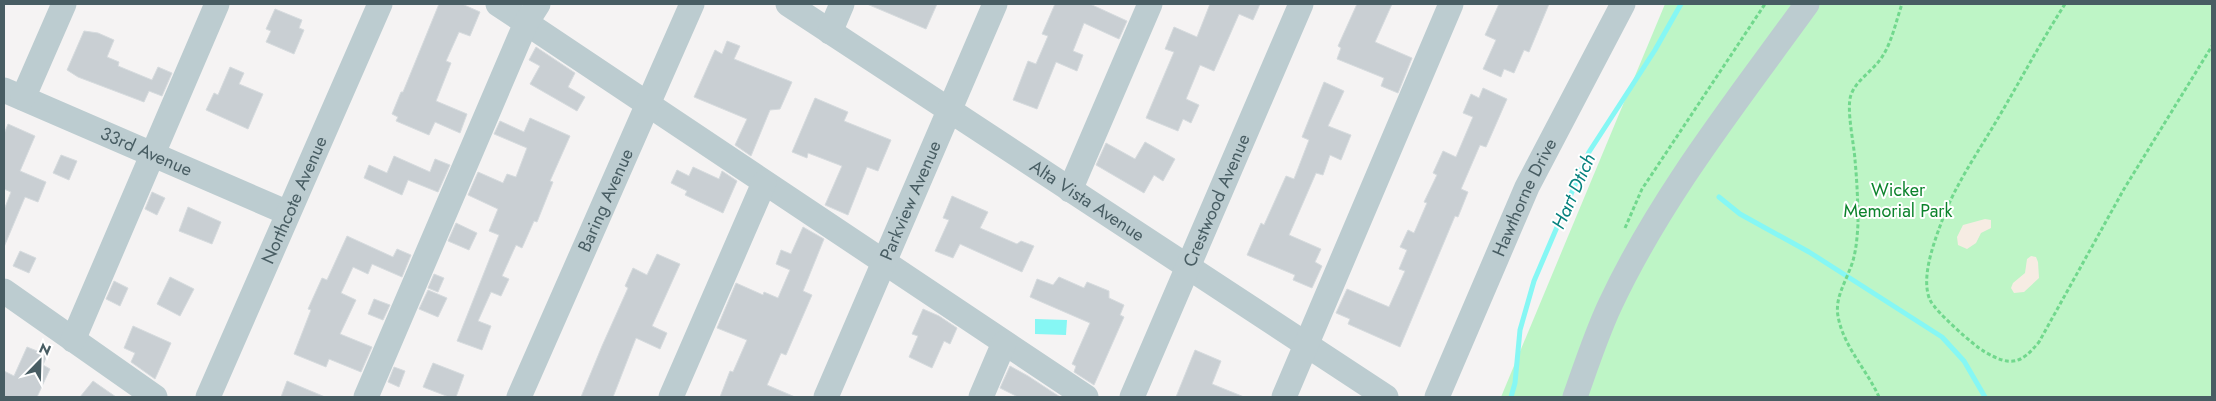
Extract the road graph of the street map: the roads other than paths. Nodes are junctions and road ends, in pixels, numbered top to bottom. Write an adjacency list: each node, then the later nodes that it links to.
1 (64, 4): 16 (street)
2 (217, 4): 19 (street)
3 (380, 4): 22 (street, Northcote Avenue)
4 (498, 4): 14 (street)
5 (692, 4): 17 (street, Baring Avenue)
6 (788, 4): 15 (street, Alta Vista Avenue)
7 (842, 4): 15 (street)
8 (995, 4): 18 (street, Parkview Avenue)
9 (1150, 4): 21 (street)
10 (1301, 4): 24 (street, Crestwood Avenue)
11 (1451, 4): 28 (street)
12 (1623, 4): 40 (street, Hawthorne Drive)
13 (1807, 4): 41 (street)
14 (532, 13): 17 (street); 31 (street)
15 (830, 32): 18 (street, Alta Vista Avenue)
16 (13, 94): 19 (street, 33rd Avenue)
17 (648, 105): 20 (street); 32 (street, Baring Avenue)
18 (949, 110): 21 (street, Alta Vista Avenue); 23 (street, Parkview Avenue)
19 (153, 154): 22 (street, 33rd Avenue); 26 (street)
20 (764, 183): 23 (street); 33 (street)
21 (1070, 190): 24 (street, Alta Vista Avenue)
22 (288, 213): 30 (street, Northcote Avenue)
23 (884, 263): 27 (street); 34 (street, Parkview Avenue)
24 (1189, 267): 28 (street, Alta Vista Avenue); 37 (street, Crestwood Avenue)
25 (4, 291): 26 (street)
26 (73, 340): 29 (street)
27 (1004, 343): 35 (street); 36 (street)
28 (1306, 344): 38 (street); 39 (street, Alta Vista Avenue)
29 (155, 397)
30 (208, 397)
31 (366, 397)
32 (519, 397)
33 (671, 397)
34 (826, 397)
35 (981, 397)
36 (1086, 397)
37 (1132, 397)
38 (1284, 397)
39 (1386, 397)
40 (1437, 397)
41 (1575, 397)

